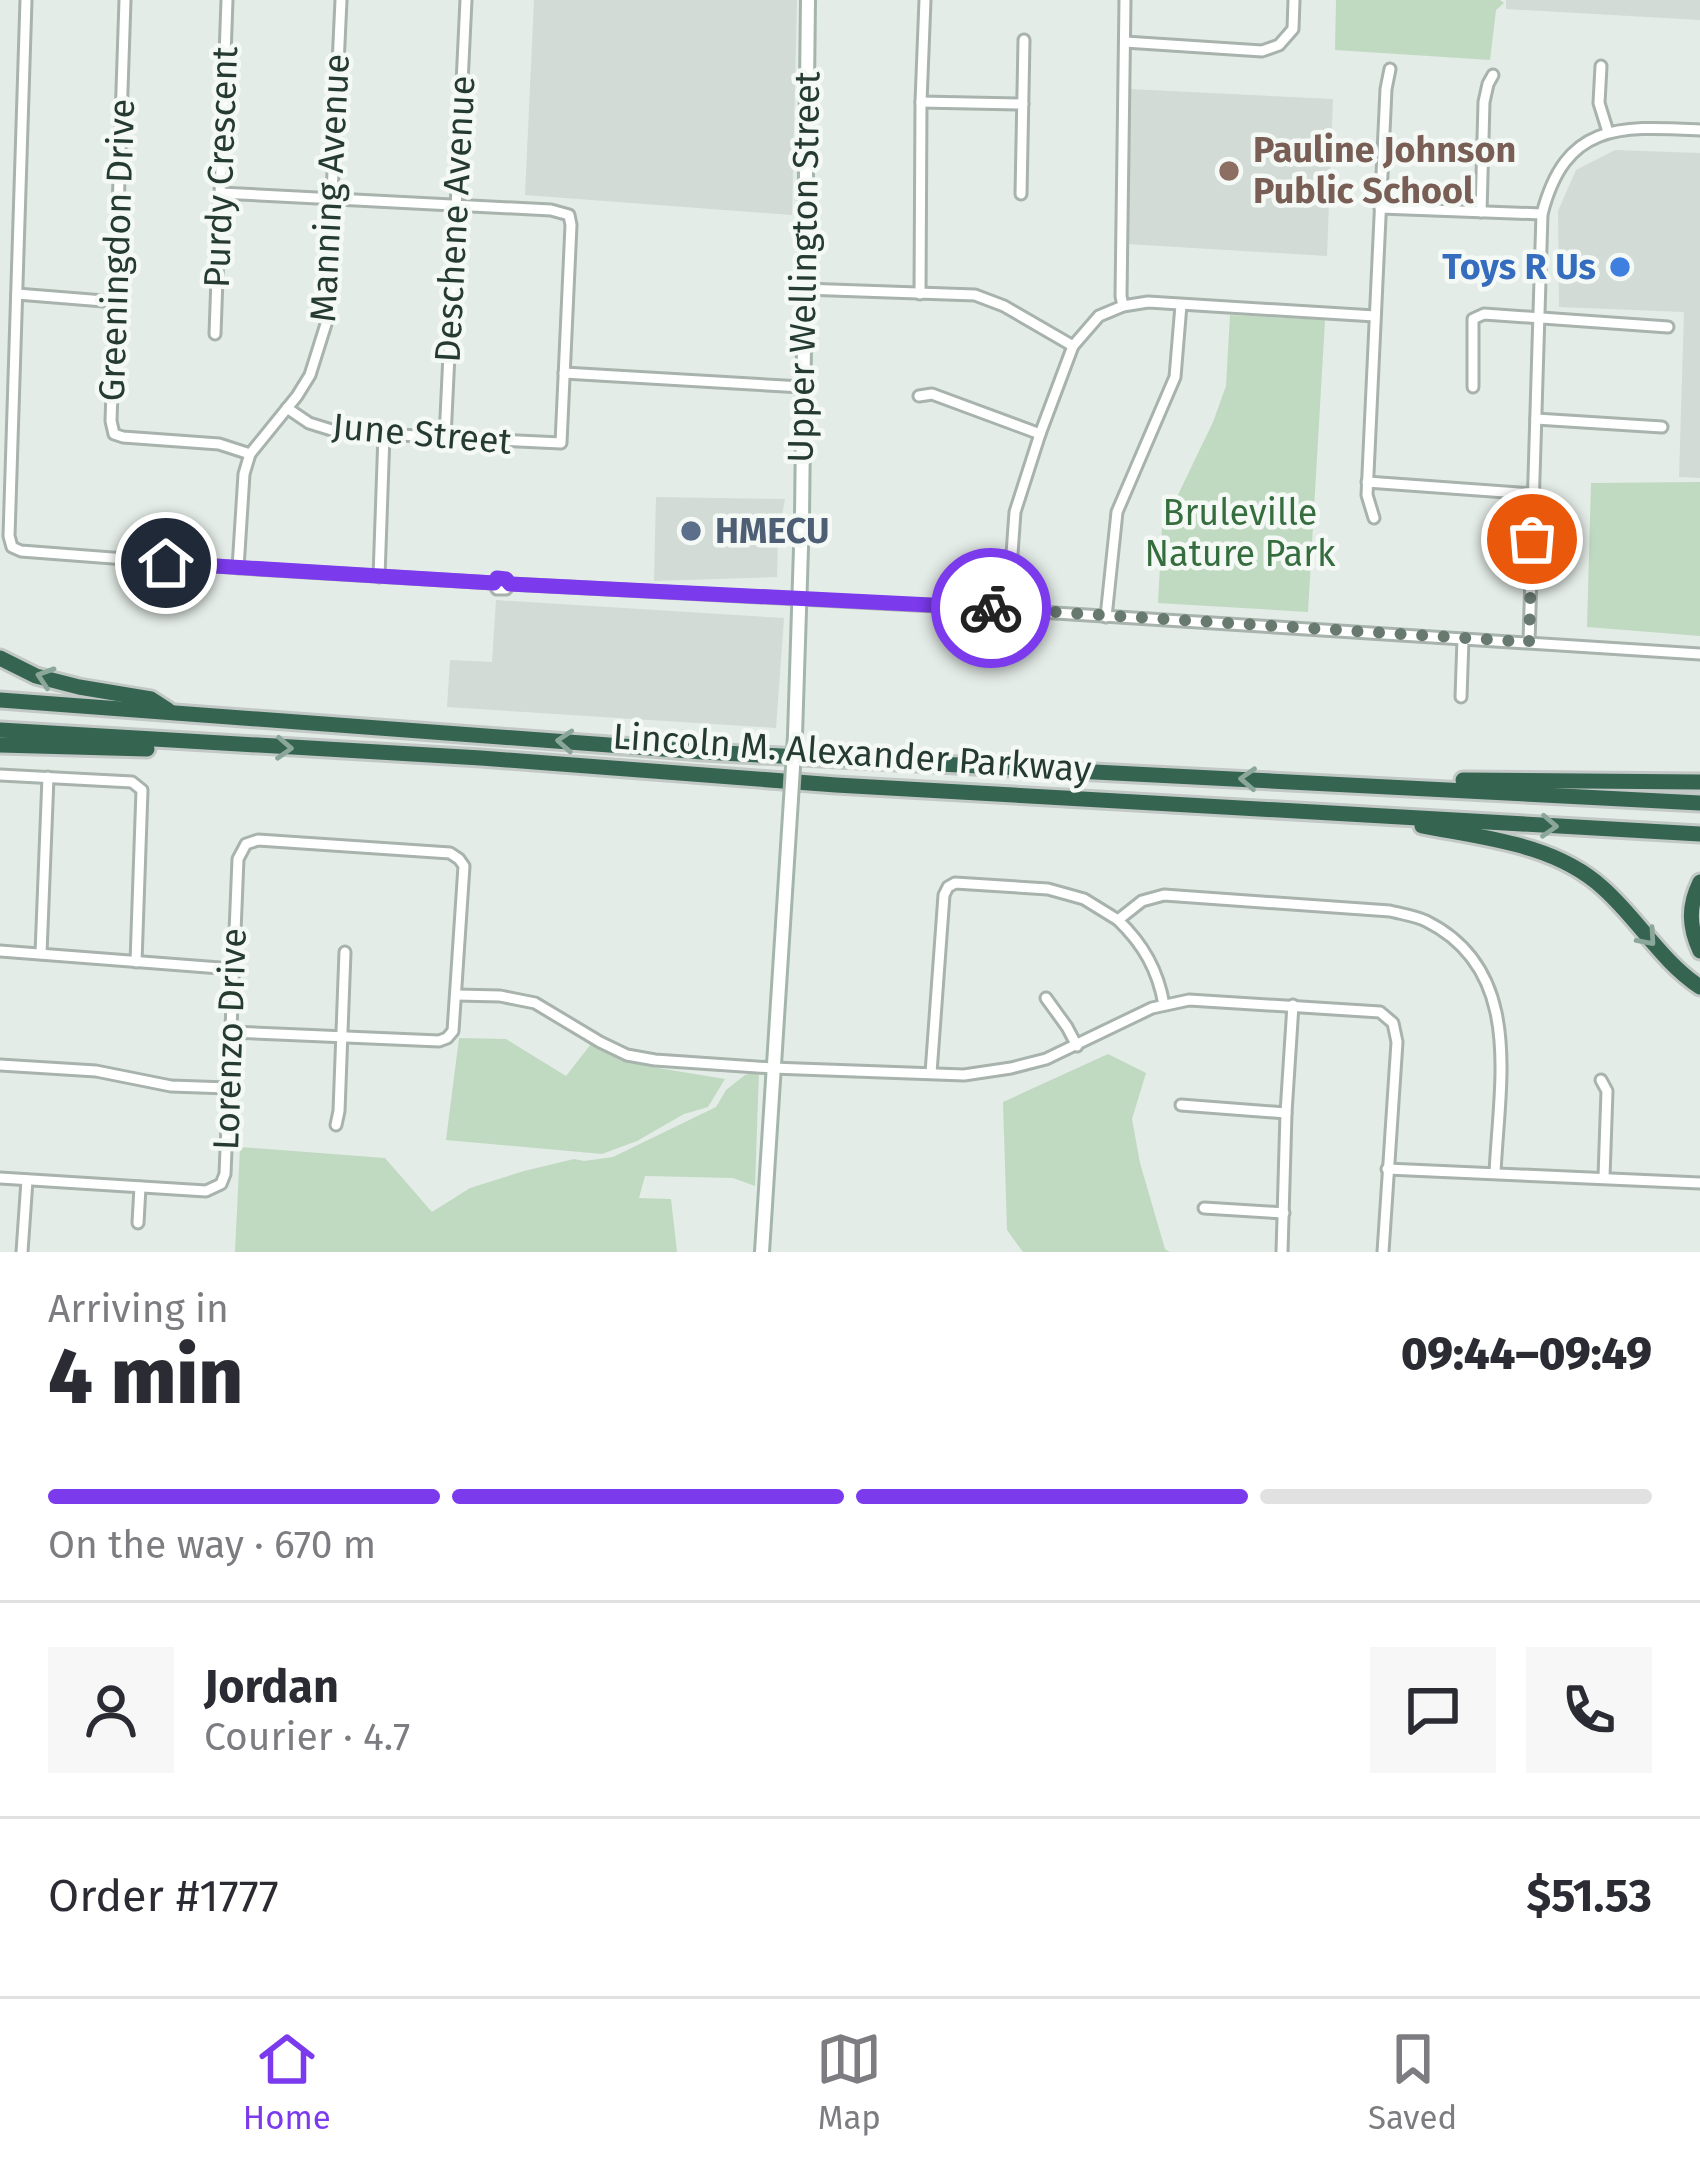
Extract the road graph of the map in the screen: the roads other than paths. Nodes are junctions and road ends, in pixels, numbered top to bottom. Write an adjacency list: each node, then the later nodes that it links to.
1 (26, 0): 28 (street)
2 (125, 0): 29 (street, Greeningdon Drive)
3 (227, 0): 19 (street, Purdy Crescent)
4 (341, 0): 21 (street, Manning Avenue)
5 (466, 0): 22 (street, Deschene Avenue)
6 (808, 0): 26 (main road, Upper Wellington Street)
7 (926, 0): 15 (street)
8 (1125, 0): 11 (street)
9 (1294, 0): 11 (street)
10 (1024, 40): 16 (street)
11 (1125, 42): 31 (street)
12 (1601, 66): 18 (street)
13 (1390, 69): 23 (street)
14 (1493, 75): 24 (street)
15 (921, 102): 16 (street); 27 (street)
16 (1023, 104): 20 (street)
17 (1700, 130): 18 (street)
18 (1608, 131): 25 (street)
19 (220, 193): 21 (street); 35 (street, Purdy Crescent)
20 (1021, 194)
21 (332, 201): 22 (street); 41 (street, Manning Avenue)
22 (454, 205): 37 (street); 48 (street, Deschene Avenue)
23 (1380, 208): 24 (street); 32 (street)
24 (1480, 212): 25 (street)
25 (1542, 214): 33 (street)
26 (803, 289): 27 (street); 38 (main road, Upper Wellington Street)
27 (920, 294): 36 (street)
28 (17, 295): 29 (street); 43 (street)
29 (116, 302): 49 (street, Greeningdon Drive)
30 (1181, 305): 31 (street); 32 (street); 57 (street)
31 (1123, 306): 36 (street)
32 (1375, 316): 50 (street)
33 (1538, 318): 34 (street); 39 (street); 44 (street)
34 (1668, 327)
35 (215, 334)
36 (1072, 346): 47 (street)
37 (564, 373): 38 (street); 48 (street, June Street)
38 (802, 387): 55 (main road, Upper Wellington Street)
39 (1473, 387)
40 (919, 395): 47 (street)
41 (287, 408): 46 (street, June Street); 49 (street, Manning Avenue)
42 (0, 413): 43 (street)
43 (13, 414): 53 (street)
44 (1536, 419): 45 (street); 51 (street)
45 (1662, 427)
46 (385, 434): 48 (street, June Street); 54 (street)
47 (1040, 434): 56 (street)
48 (445, 438)
49 (250, 454): 53 (street)
50 (1367, 482): 51 (street); 52 (street)
51 (1534, 494): 59 (street)
52 (1375, 518)
53 (238, 568): 54 (street)
54 (379, 577): 55 (street)
55 (800, 598): 56 (street); 92 (main road, Upper Wellington Street, bridge)
56 (1008, 610): 57 (street)
57 (1106, 617): 58 (street)
58 (1463, 639): 59 (street); 62 (street)
59 (1529, 642): 60 (street)
60 (1700, 654)
61 (0, 658): 64 (highway, one-way to 61)
62 (1461, 697)
63 (0, 700): 64 (highway, Lincoln M. Alexander Parkway)
64 (170, 712): 70 (highway, Lincoln M. Alexander Parkway, one-way to 64)
65 (0, 730): 66 (highway, Lincoln M. Alexander Parkway)
66 (208, 744): 67 (highway); 73 (highway, Lincoln M. Alexander Parkway, one-way to 73)
67 (0, 745)
68 (0, 776): 69 (street)
69 (48, 777): 80 (street); 81 (street)
70 (1327, 782): 71 (highway); 72 (highway, Lincoln M. Alexander Parkway)
71 (1700, 782)
72 (1700, 803)
73 (1390, 815): 74 (highway, Lincoln M. Alexander Parkway, one-way to 74); 83 (highway, one-way to 83)
74 (1700, 834)
75 (1700, 882): 78 (highway)
76 (1117, 919): 86 (street); 93 (street); 100 (street)
77 (0, 951): 80 (street)
78 (1700, 951)
79 (345, 952): 89 (street)
80 (41, 953): 81 (street)
81 (136, 962): 82 (street)
82 (233, 969): 84 (street, Lorenzo Drive); 88 (street, Lorenzo Drive)
83 (1700, 987)
84 (457, 994): 89 (street); 92 (street)
85 (1046, 998): 90 (street)
86 (1164, 1005): 87 (street); 90 (street)
87 (1293, 1005): 97 (street); 99 (street)
88 (231, 1032): 89 (street); 95 (street, Lorenzo Drive)
89 (342, 1037): 98 (street)
90 (1077, 1046): 93 (street)
91 (0, 1065): 95 (street)
92 (772, 1068): 93 (street); 110 (main road, Upper Wellington Street)
93 (931, 1073)
94 (1601, 1080): 102 (street)
95 (228, 1088): 105 (street, Lorenzo Drive)
96 (1181, 1105): 97 (street)
97 (1286, 1113): 107 (street)
98 (336, 1125)
99 (1387, 1168): 100 (street); 112 (street)
100 (1495, 1173): 102 (street)
101 (0, 1178): 103 (street, Lorenzo Drive)
102 (1604, 1178): 104 (street)
103 (27, 1180): 105 (street, Lorenzo Drive); 109 (street)
104 (1700, 1183)
105 (140, 1186): 108 (street)
106 (1204, 1208): 107 (street)
107 (1284, 1213): 111 (street)
108 (138, 1223)
109 (22, 1252)
110 (761, 1252)
111 (1282, 1252)
112 (1383, 1252)

